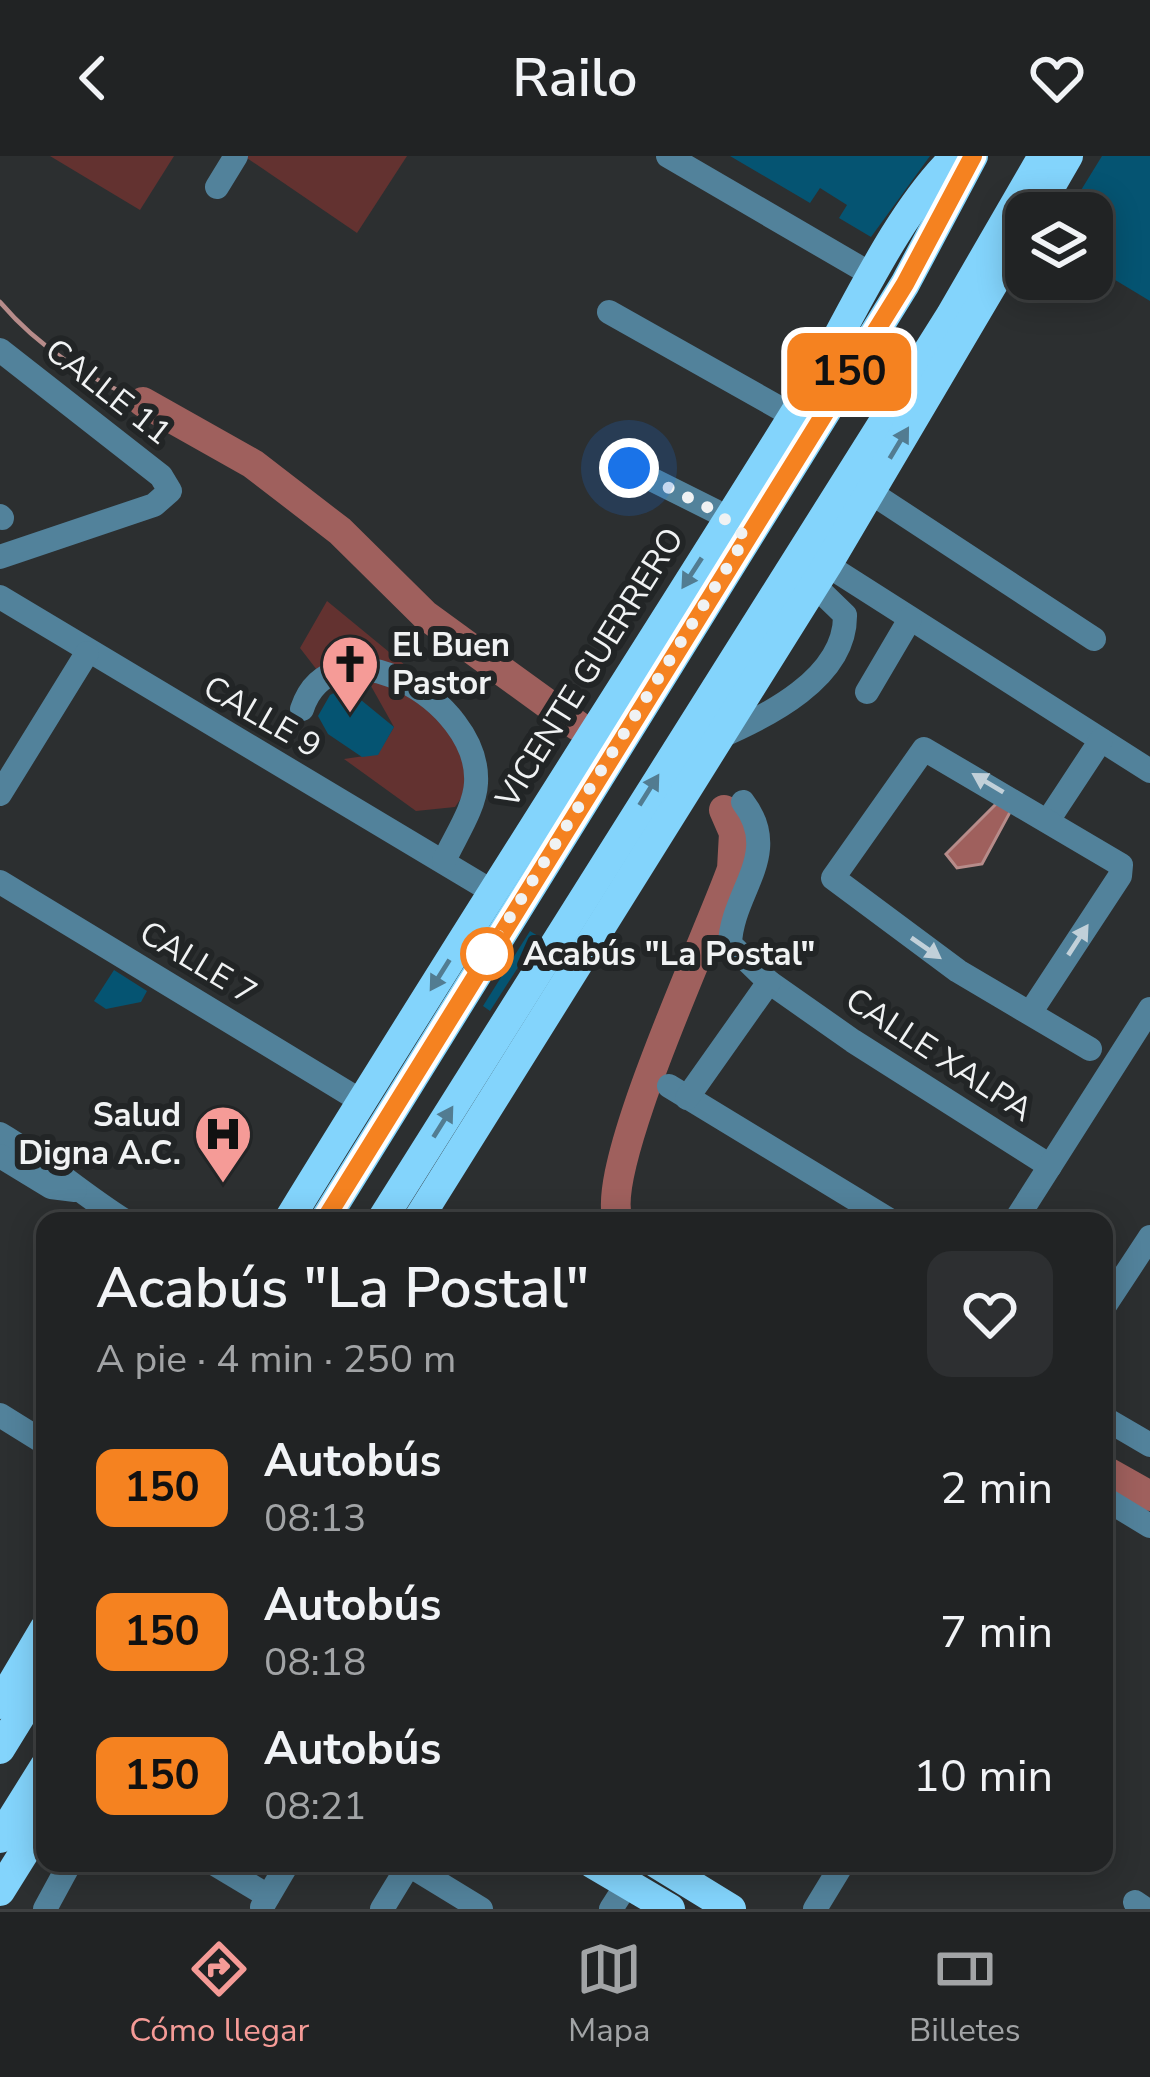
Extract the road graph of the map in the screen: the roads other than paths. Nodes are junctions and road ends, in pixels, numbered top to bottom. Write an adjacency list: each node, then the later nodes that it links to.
1 (236, 156): 7 (street)
2 (668, 156): 10 (street)
3 (956, 156): 10 (main road)
4 (973, 156): 13 (main road)
5 (1068, 156): 8 (main road)
6 (1039, 160): 15 (main road)
7 (217, 187)
8 (1047, 192)
9 (1005, 260): 15 (main road, one-way to 9)
10 (874, 276): 13 (main road)
11 (609, 312): 13 (street)
12 (0, 350): 17 (street, CALLE 11)
13 (804, 421): 16 (main road)
14 (629, 468): 16 (street)
15 (855, 490): 18 (main road); 21 (street); 47 (main road, one-way to 15)
16 (736, 528): 33 (main road, VICENTE GUERRERO, one-way to 33); 37 (main road)
17 (0, 557)
18 (821, 575): 20 (street); 25 (main road); 25 (street)
19 (0, 597): 22 (street, CALLE 9)
20 (910, 619): 23 (street); 26 (street)
21 (1094, 639)
22 (87, 653): 28 (street); 31 (street, CALLE 9)
23 (868, 692)
24 (302, 709): 31 (street)
25 (715, 739): 48 (main road)
26 (1101, 740): 27 (street); 30 (street)
27 (1150, 771)
28 (0, 794)
29 (743, 802): 34 (street, CALLE XALPA)
30 (1049, 819): 36 (street, one-way to 30); 36 (street, one-way to 36)
31 (443, 861): 33 (street, CALLE 9)
32 (0, 881): 39 (street, CALLE 7)
33 (493, 892): 37 (main road, VICENTE GUERRERO, one-way to 37)
34 (769, 982): 42 (street, CALLE XALPA); 49 (street)
35 (1150, 1009): 42 (street)
36 (1030, 1013): 38 (street)
37 (411, 1049): 39 (main road, VICENTE GUERRERO); 46 (main road)
38 (1090, 1049)
39 (361, 1102): 45 (main road, VICENTE GUERRERO)
40 (0, 1134): 43 (street)
41 (0, 1156): 43 (street)
42 (1050, 1166): 50 (street)
43 (75, 1190): 44 (street)
44 (110, 1212)
45 (294, 1212)
46 (329, 1212)
47 (387, 1212)
48 (423, 1212)
49 (876, 1212)
50 (1021, 1212)
51 (1150, 1238): 52 (street)
52 (1113, 1294)
53 (0, 1415): 55 (street)
54 (1113, 1423): 56 (street)
55 (36, 1437)
56 (1150, 1445)
57 (1113, 1503): 58 (street)
58 (1150, 1526)
59 (36, 1643): 61 (main road)
60 (36, 1690): 62 (main road)
61 (0, 1703)
62 (0, 1748)
63 (36, 1780): 65 (main road)
64 (36, 1833): 74 (main road)
65 (0, 1838)
66 (65, 1872): 77 (street)
67 (225, 1872): 76 (street)
68 (283, 1872): 76 (street)
69 (405, 1872): 78 (street)
70 (423, 1872): 79 (street)
71 (599, 1872): 75 (main road)
72 (671, 1872): 81 (main road)
73 (838, 1872): 82 (street)
74 (0, 1891)
75 (619, 1896): 80 (main road)
76 (265, 1902)
77 (45, 1909)
78 (382, 1909)
79 (481, 1909)
80 (670, 1909)
81 (731, 1909)
82 (815, 1909)

